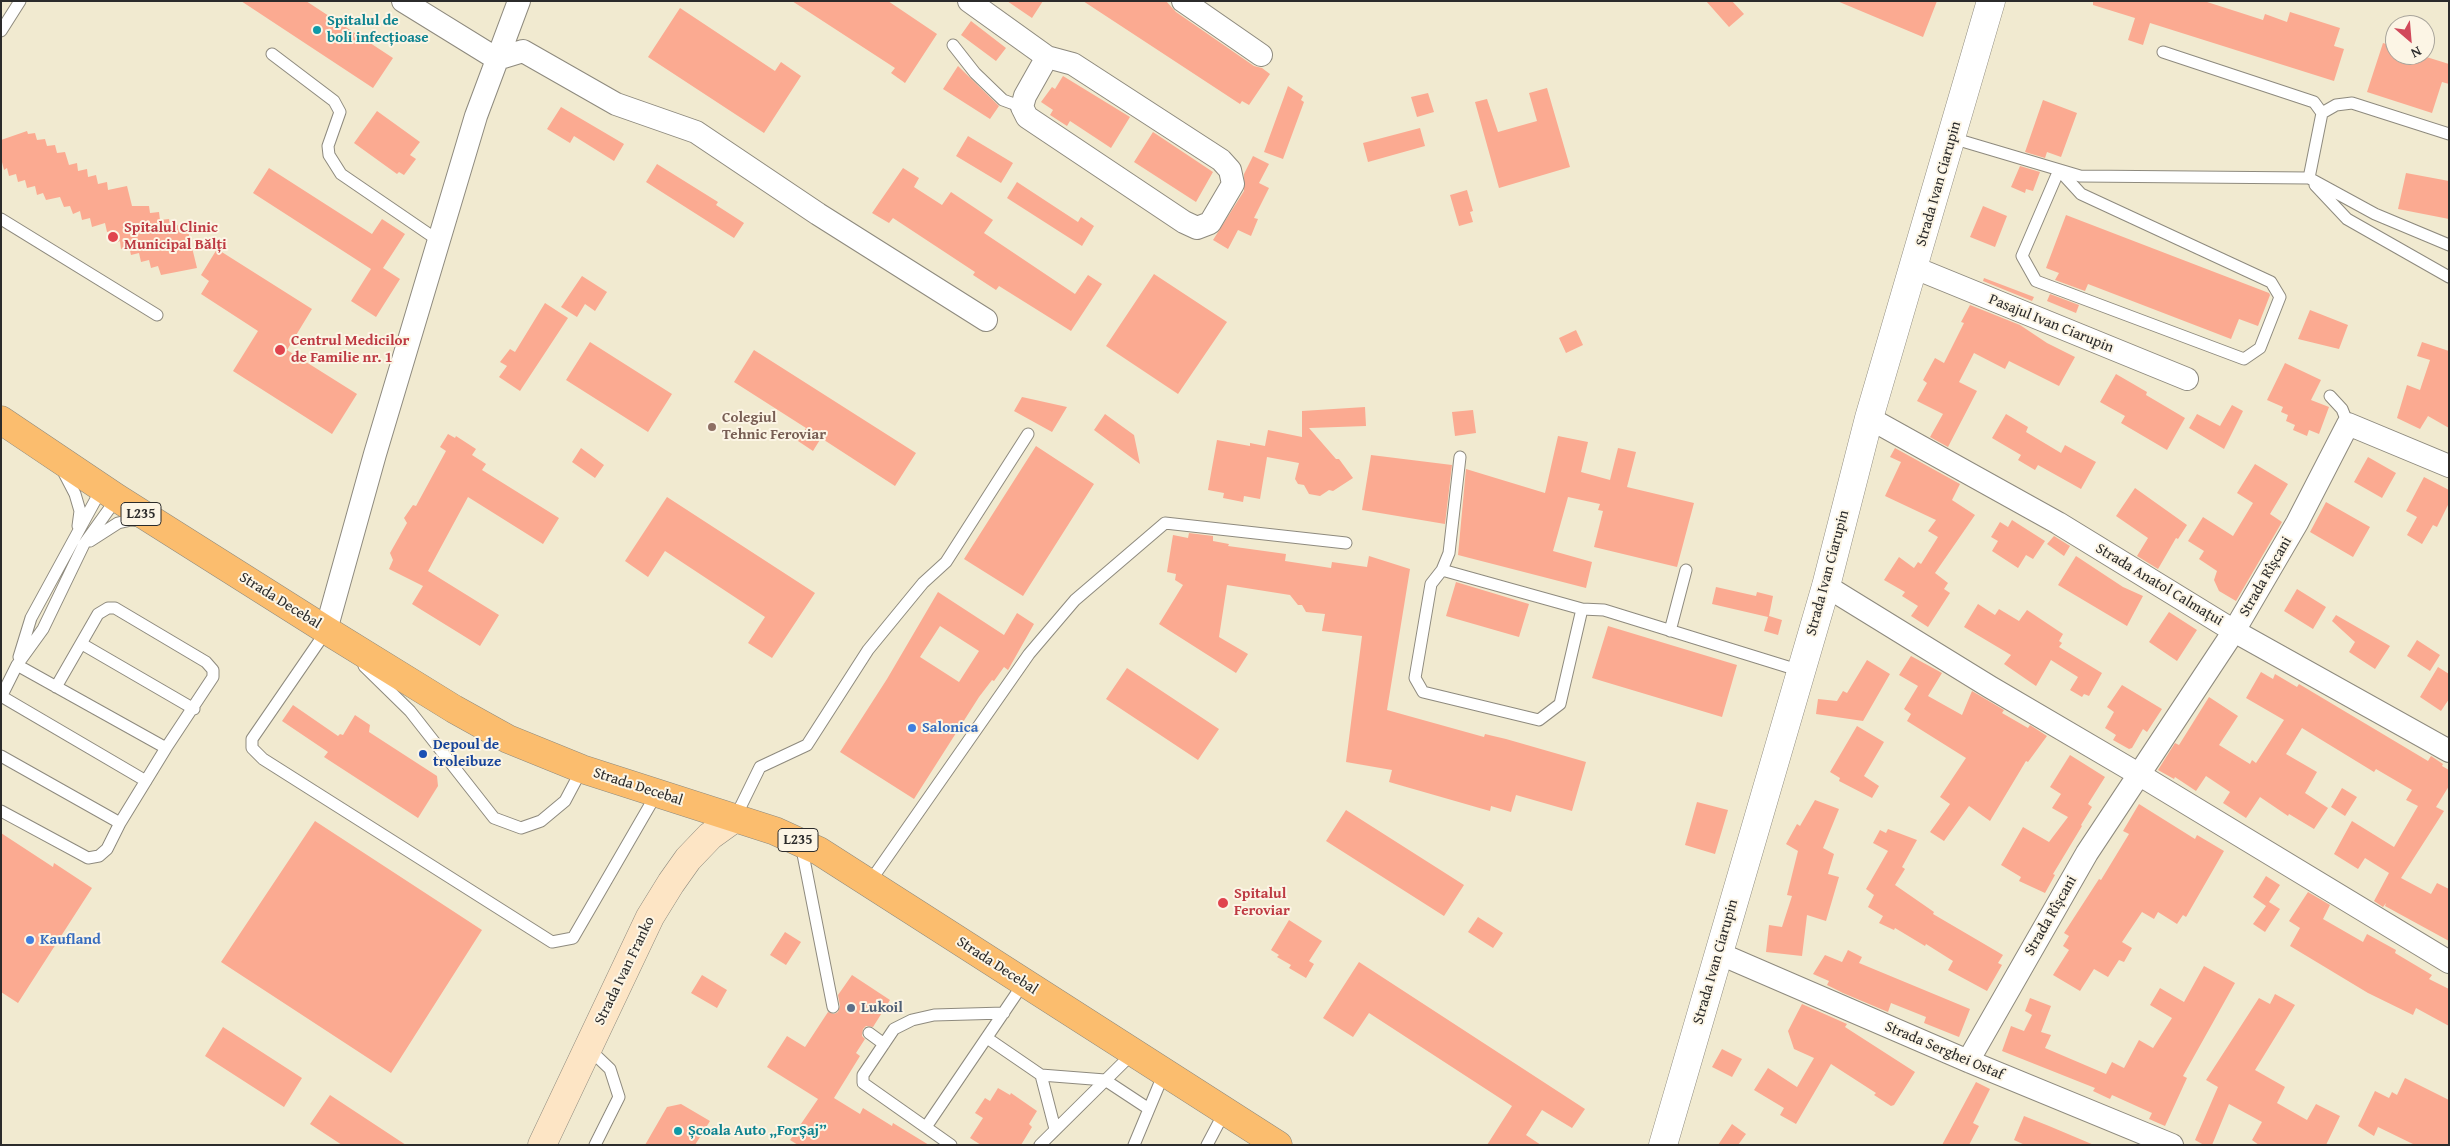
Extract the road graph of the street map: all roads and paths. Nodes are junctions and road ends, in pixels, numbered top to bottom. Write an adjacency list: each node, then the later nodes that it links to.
1 (20, 1): 7 (lane)
2 (403, 1): 13 (street)
3 (519, 1): 13 (street)
4 (969, 1): 12 (street)
5 (1183, 1): 11 (street)
6 (1991, 1): 17 (street, Strada Ivan Ciarupin)
7 (1, 31)
8 (953, 45): 14 (lane)
9 (2163, 52): 15 (lane)
10 (272, 54): 21 (lane)
11 (1262, 55)
12 (1047, 58): 14 (street); 14 (street)
13 (497, 59): 21 (street); 26 (street)
14 (1022, 107)
15 (2322, 113): 16 (lane); 19 (lane)
16 (2449, 134)
17 (1952, 138): 18 (lane); 23 (street, Strada Ivan Ciarupin)
18 (2059, 170): 18 (lane); 19 (lane)
19 (2309, 178): 22 (lane); 24 (lane)
20 (1, 219): 25 (lane)
21 (438, 240): 45 (street)
22 (2449, 245)
23 (1914, 268): 27 (street, Pasajul Ivan Ciarupin); 29 (street, Strada Ivan Ciarupin)
24 (2449, 277)
25 (157, 315)
26 (986, 320)
27 (2187, 379)
28 (2330, 396): 31 (lane)
29 (1869, 418): 43 (street, Strada Ivan Ciarupin); 47 (street, Strada Anatol Calmațui)
30 (1, 420): 34 (main road, Strada Decebal / L235)
31 (2348, 424): 35 (street); 47 (street, Strada Rîșcani)
32 (1028, 434): 61 (lane)
33 (1460, 457): 41 (lane)
34 (58, 458): 36 (main road, Strada Decebal / L235); 38 (lane)
35 (2449, 466)
36 (110, 493): 37 (main road, Strada Decebal / L235); 38 (lane); 40 (lane)
37 (157, 523): 40 (lane); 45 (main road, Strada Decebal / L235)
38 (77, 533): 49 (lane)
39 (1346, 543): 64 (lane)
40 (84, 544): 49 (lane)
41 (1442, 570): 44 (lane); 44 (lane)
42 (1686, 570): 46 (lane)
43 (1826, 586): 50 (street, Strada Ivan Ciarupin); 57 (street)
44 (1582, 609): 46 (lane)
45 (326, 630): 56 (main road, Strada Decebal / L235); 56 (lane); 59 (lane)
46 (1670, 631): 50 (lane)
47 (2234, 631): 54 (street, Strada Anatol Calmațui); 57 (street, Strada Rîșcani)
48 (82, 644): 51 (lane); 52 (lane); 52 (lane)
49 (17, 666): 51 (lane); 58 (lane)
50 (1801, 672): 65 (street, Strada Ivan Ciarupin)
51 (56, 687): 53 (lane)
52 (194, 709): 53 (lane)
53 (166, 748): 58 (lane)
54 (2449, 751)
55 (1, 756): 62 (lane)
56 (582, 769): 59 (main road, Strada Decebal / L235)
57 (2140, 774): 66 (street); 75 (street, Strada Rîșcani)
58 (146, 781): 62 (lane)
59 (657, 793): 61 (main road, Strada Decebal / L235)
60 (1, 811): 62 (lane)
61 (735, 818): 63 (main road, Strada Decebal / L235); 73 (main road, Strada Ivan Franko)
62 (120, 823)
63 (800, 841): 64 (main road, Strada Decebal / L235); 68 (lane)
64 (869, 883): 67 (main road, Strada Decebal / L235)
65 (1718, 953): 75 (street, Strada Serghei Ostaf); 90 (street, Strada Ivan Ciarupin)
66 (2449, 962)
67 (1023, 984): 69 (lane); 74 (main road, Strada Decebal / L235)
68 (833, 1007)
69 (1004, 1013): 71 (lane); 72 (lane)
70 (869, 1033): 72 (lane)
71 (987, 1038): 77 (lane); 81 (lane)
72 (884, 1044): 81 (lane)
73 (588, 1048): 83 (main road, Strada Ivan Franko); 84 (lane)
74 (1133, 1053): 76 (main road, Strada Decebal / L235); 78 (lane)
75 (1968, 1061): 91 (street, Strada Serghei Ostaf)
76 (1164, 1073): 79 (lane); 80 (main road, Strada Decebal / L235)
77 (1040, 1075): 78 (lane); 82 (lane)
78 (1105, 1080): 79 (lane); 82 (lane)
79 (1149, 1109): 87 (lane)
80 (1225, 1111): 88 (lane); 89 (main road, Strada Decebal / L235)
81 (926, 1127): 85 (lane)
82 (1055, 1129): 86 (lane)
83 (542, 1145)
84 (595, 1145)
85 (951, 1145)
86 (1040, 1145)
87 (1134, 1145)
88 (1207, 1145)
89 (1278, 1145)
90 (1663, 1145)
91 (2172, 1145)

